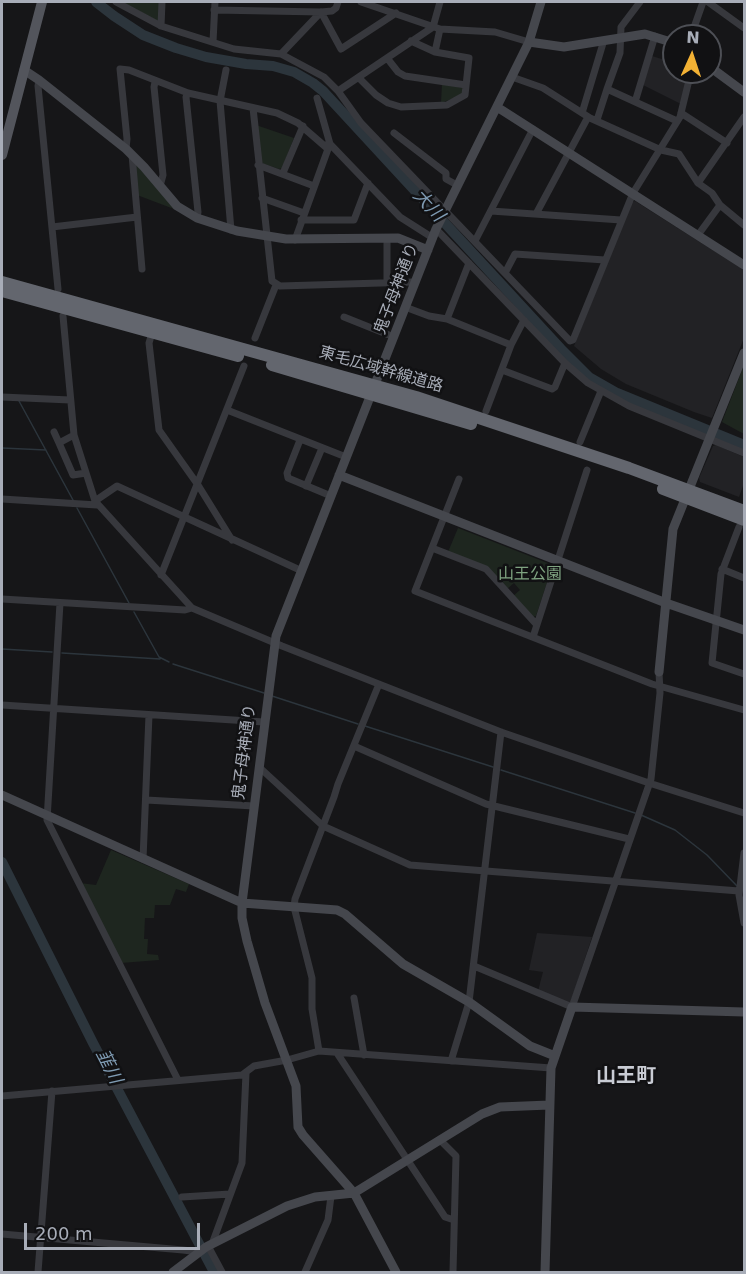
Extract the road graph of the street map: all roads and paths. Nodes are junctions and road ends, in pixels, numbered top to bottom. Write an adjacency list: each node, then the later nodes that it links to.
1 (42, 2): 29 (main road)
2 (116, 2): 16 (street)
3 (162, 2): 16 (street)
4 (215, 2): 12 (street)
5 (338, 2): 13 (street)
6 (361, 2): 14 (street)
7 (440, 2): 17 (street)
8 (541, 2): 25 (street)
9 (640, 2): 20 (street)
10 (703, 2): 15 (street)
11 (708, 2): 18 (street)
12 (214, 10): 13 (street); 24 (street)
13 (321, 12): 14 (street); 27 (street)
14 (396, 14): 17 (street)
15 (695, 24)
16 (161, 26): 24 (street)
17 (437, 28): 23 (street); 25 (street); 26 (street)
18 (744, 28)
19 (655, 36): 20 (street); 21 (street); 44 (street)
20 (622, 37): 22 (street); 38 (street)
21 (662, 38)
22 (604, 40): 25 (street); 48 (street)
23 (411, 41): 26 (street); 28 (street)
24 (213, 42): 27 (street)
25 (529, 42): 32 (street)
26 (435, 52): 37 (street)
27 (281, 54): 39 (street)
28 (387, 58): 33 (street); 37 (street)
29 (24, 70): 34 (street); 60 (main road)
30 (226, 70): 43 (street)
31 (722, 76): 40 (street)
32 (512, 77): 45 (street); 48 (street)
33 (358, 78): 37 (street); 39 (street)
34 (39, 80): 58 (street); 79 (street)
35 (155, 82): 41 (street); 58 (street); 66 (street)
36 (688, 84): 47 (street)
37 (466, 85)
38 (607, 89): 44 (street); 50 (street)
39 (338, 91): 71 (street)
40 (744, 92)
41 (188, 93): 43 (street); 76 (street)
42 (317, 98): 56 (street)
43 (220, 101): 46 (street); 80 (street)
44 (635, 102): 51 (street)
45 (497, 107): 53 (street); 65 (street)
46 (253, 108): 52 (street); 61 (street)
47 (681, 113): 51 (street); 55 (street)
48 (585, 115): 50 (street); 59 (street)
49 (744, 117): 55 (street)
50 (597, 120): 57 (street)
51 (677, 121): 57 (street)
52 (303, 126): 56 (street); 62 (street)
53 (532, 129): 59 (street); 72 (street)
54 (394, 133): 65 (street)
55 (727, 142): 64 (street)
56 (328, 144): 63 (street); 67 (street)
57 (661, 150): 64 (street); 68 (street)
58 (129, 152): 66 (street); 75 (street)
59 (568, 152): 68 (street); 73 (street)
60 (2, 155)
61 (258, 165): 62 (street); 69 (street)
62 (283, 173): 67 (street)
63 (368, 183): 74 (street); 81 (street)
64 (698, 183): 70 (street)
65 (457, 185): 71 (street)
66 (160, 186): 76 (street)
67 (314, 186): 74 (street)
68 (633, 193): 77 (street); 82 (street)
69 (262, 198): 74 (street); 83 (street)
70 (720, 205): 78 (street); 82 (street)
71 (445, 211): 81 (street, 鬼子母神通り); 86 (street)
72 (491, 211): 73 (street); 86 (street)
73 (536, 214): 77 (street)
74 (302, 217): 85 (street)
75 (136, 218): 79 (street); 91 (street)
76 (197, 218): 80 (street)
77 (621, 220): 88 (street)
78 (744, 225)
79 (52, 227): 97 (street)
80 (231, 230): 83 (street)
81 (436, 231): 87 (street, 鬼子母神通り); 89 (street)
82 (698, 235): 90 (street)
83 (266, 236): 85 (street); 96 (street)
84 (387, 239): 85 (street); 87 (street); 95 (street)
85 (295, 240)
86 (475, 241): 92 (street)
87 (428, 249): 94 (street, 鬼子母神通り)
88 (605, 260): 92 (street); 92 (street)
89 (469, 262): 102 (street); 103 (street)
90 (744, 265)
91 (142, 269)
92 (505, 273)
93 (2, 282): 112 (highway, 東毛広域幹線道路)
94 (414, 282): 95 (street); 99 (street, 鬼子母神通り)
95 (387, 283): 96 (street)
96 (276, 285): 106 (street)
97 (58, 289)
98 (2, 291): 104 (highway, 東毛広域幹線道路)
99 (405, 307): 102 (street); 105 (street, 鬼子母神通り)
100 (63, 316): 115 (street)
101 (344, 317): 105 (street)
102 (447, 319): 107 (street)
103 (524, 320): 107 (street); 109 (street)
104 (152, 333): 112 (highway, 東毛広域幹線道路); 131 (street)
105 (394, 337): 112 (street, 鬼子母神通り)
106 (255, 338)
107 (511, 345): 111 (street)
108 (744, 353): 120 (street)
109 (565, 363): 111 (street); 113 (street)
110 (244, 366): 116 (street)
111 (502, 369): 117 (street)
112 (373, 390): 126 (street, 鬼子母神通り); 133 (highway, 東毛広域幹線道路)
113 (602, 391): 120 (street); 122 (street)
114 (2, 397): 115 (street)
115 (70, 400): 119 (street)
116 (227, 410): 121 (street); 131 (street)
117 (486, 411)
118 (54, 432): 123 (street)
119 (74, 435): 123 (street); 128 (street)
120 (710, 438): 125 (street); 133 (street)
121 (300, 440): 124 (street); 132 (street)
122 (580, 442)
123 (59, 443): 128 (street)
124 (322, 448): 126 (street); 132 (street)
125 (744, 453)
126 (346, 457): 129 (street, 鬼子母神通り)
127 (587, 470): 143 (street)
128 (86, 473): 136 (street)
129 (339, 475): 134 (street, 鬼子母神通り); 138 (street)
130 (459, 479): 138 (street)
131 (198, 485): 139 (street); 141 (street)
132 (306, 486): 134 (street)
133 (688, 494): 137 (highway, 東毛広域幹線道路); 140 (highway, 東毛広域幹線道路); 150 (street)
134 (331, 496): 145 (street, 鬼子母神通り)
135 (2, 499): 136 (street)
136 (96, 503): 139 (street); 146 (street)
137 (744, 511)
138 (444, 516): 142 (street); 143 (street)
139 (185, 517): 141 (street); 146 (street)
140 (742, 523): 144 (street)
141 (232, 540): 145 (street)
142 (432, 548): 153 (street); 155 (street)
143 (557, 561): 150 (street); 153 (street)
144 (722, 569): 147 (street); 152 (street)
145 (302, 571): 156 (street, 鬼子母神通り)
146 (161, 575): 151 (street)
147 (744, 578)
148 (2, 599): 149 (street)
149 (60, 603): 151 (street); 162 (street)
150 (666, 603): 152 (street); 157 (street)
151 (192, 608): 156 (street)
152 (716, 620): 154 (street); 158 (street)
153 (536, 624): 155 (street)
154 (744, 630)
155 (533, 637): 160 (street)
156 (274, 642): 159 (street); 165 (street, 鬼子母神通り)
157 (659, 672): 160 (street)
158 (744, 675)
159 (379, 684): 166 (street); 167 (street)
160 (659, 686): 163 (street); 169 (street)
161 (2, 705): 162 (street)
162 (53, 708): 164 (street); 175 (street)
163 (744, 710)
164 (149, 715): 165 (street); 171 (street)
165 (264, 722): 168 (street, 鬼子母神通り)
166 (501, 732): 169 (street); 173 (street)
167 (354, 746): 173 (street); 176 (street)
168 (259, 767): 172 (street, 鬼子母神通り); 176 (street)
169 (649, 783): 174 (street); 177 (street)
170 (2, 795): 175 (street)
171 (146, 800): 172 (street); 179 (street)
172 (254, 806): 183 (street, 鬼子母神通り)
173 (492, 806): 177 (street); 180 (street)
174 (744, 813)
175 (47, 816): 179 (street); 199 (street)
176 (323, 826): 180 (street); 184 (street)
177 (629, 839): 181 (street)
178 (744, 853): 182 (street)
179 (143, 859): 183 (street)
180 (485, 872): 181 (street); 186 (street)
181 (615, 882): 182 (street); 189 (street)
182 (742, 889): 185 (street)
183 (242, 903): 184 (street); 195 (street, 鬼子母神通り)
184 (294, 907): 188 (street); 191 (street)
185 (744, 923)
186 (474, 966): 188 (street); 189 (street)
187 (354, 998): 193 (street)
188 (469, 1002): 194 (street); 196 (street)
189 (572, 1007): 190 (street); 194 (street)
190 (744, 1012)
191 (319, 1051): 192 (street); 195 (street)
192 (337, 1053): 193 (street); 204 (street)
193 (364, 1055): 196 (street)
194 (555, 1056): 197 (street)
195 (287, 1060): 198 (street); 205 (street, 鬼子母神通り)
196 (451, 1061): 197 (street)
197 (551, 1068): 202 (street)
198 (246, 1073): 199 (street); 206 (street)
199 (178, 1080): 200 (street)
200 (52, 1091): 201 (street); 211 (street)
201 (2, 1096)
202 (549, 1105): 203 (street); 220 (street)
203 (440, 1140): 204 (street); 209 (street)
204 (409, 1160): 205 (street); 209 (street)
205 (354, 1193): 207 (street); 218 (street, 鬼子母神通り)
206 (230, 1194): 208 (street); 212 (street)
207 (331, 1196): 212 (street); 217 (street)
208 (182, 1197)
209 (454, 1220): 219 (street)
210 (2, 1234): 211 (street)
211 (41, 1237): 213 (street); 214 (street)
212 (209, 1246): 213 (street); 216 (street)
213 (196, 1254): 215 (street)
214 (38, 1272)
215 (173, 1272)
216 (222, 1272)
217 (305, 1272)
218 (396, 1272)
219 (453, 1272)
220 (545, 1272)

